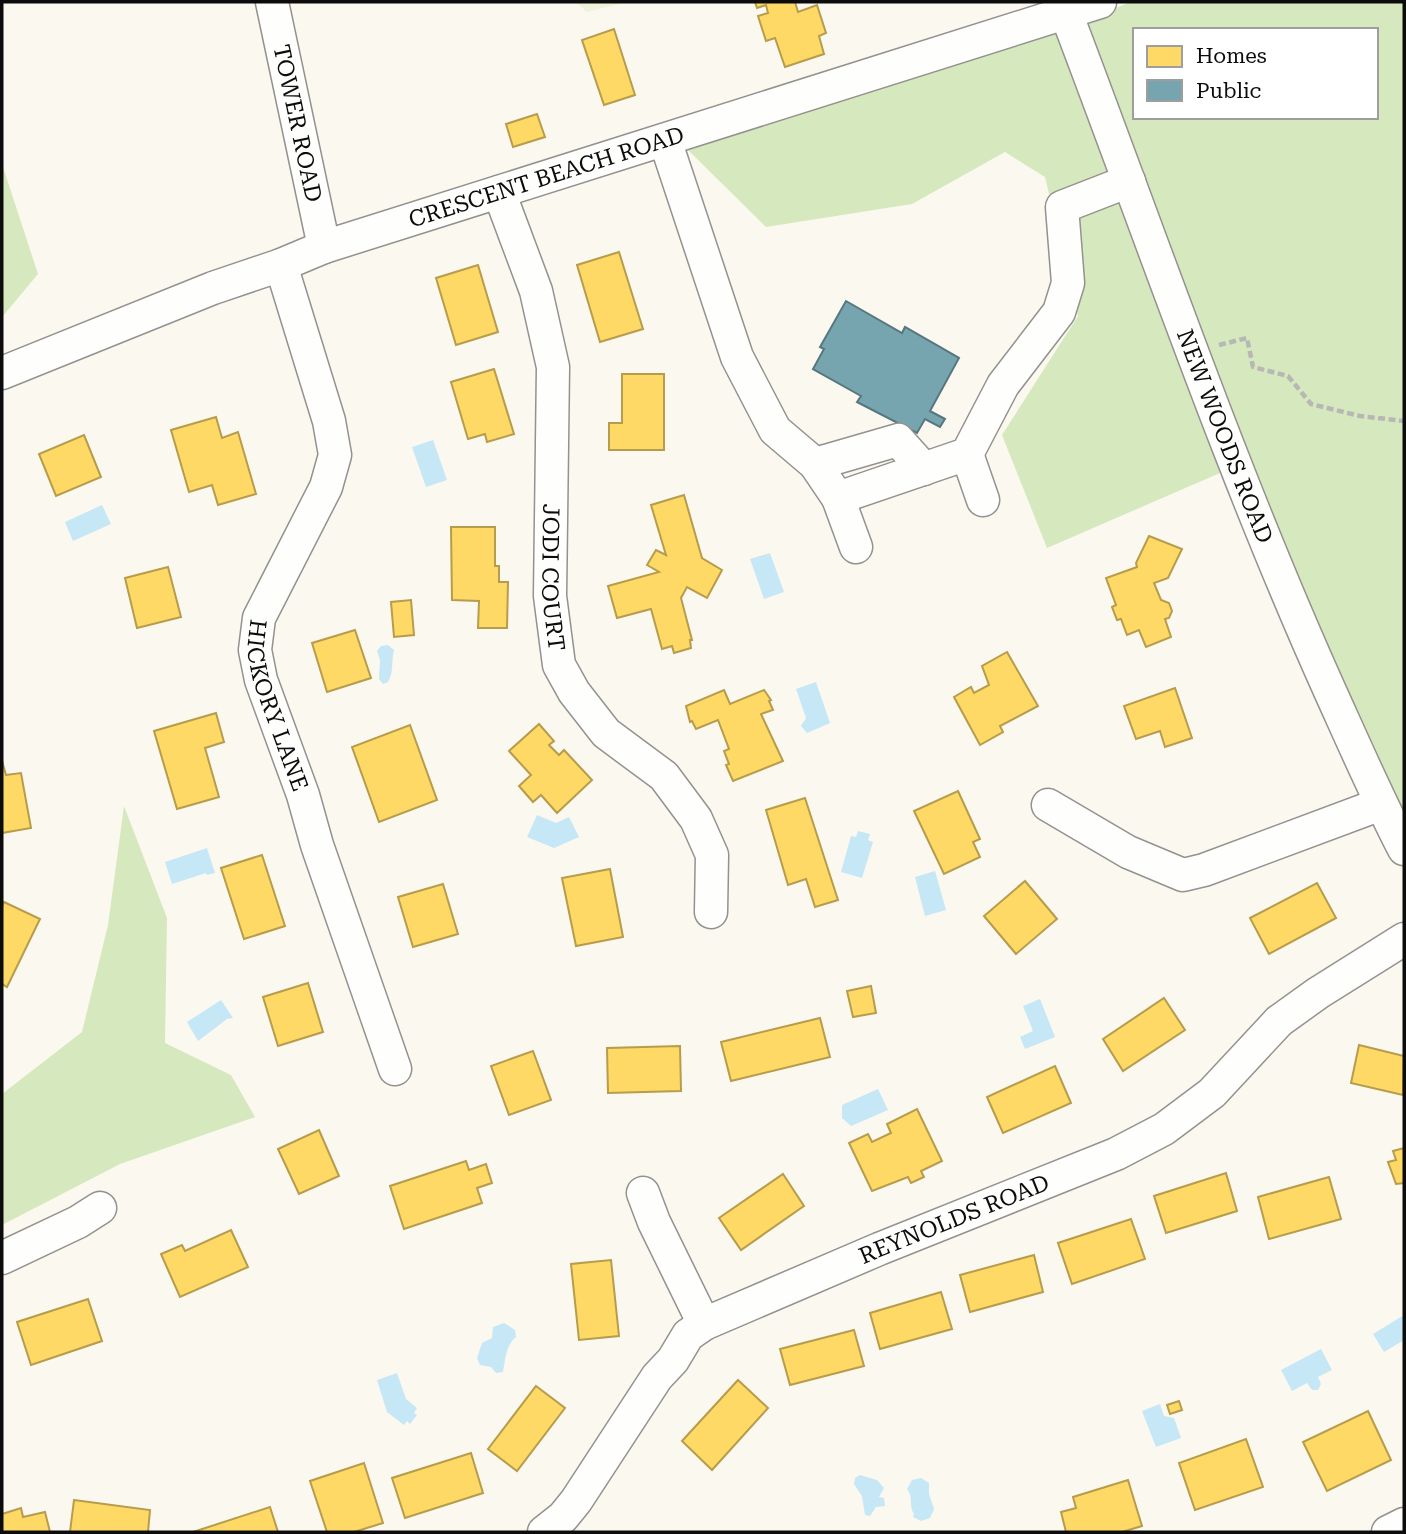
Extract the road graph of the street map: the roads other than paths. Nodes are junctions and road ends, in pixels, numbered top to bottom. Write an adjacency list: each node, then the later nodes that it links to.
1 (272, 2): 6 (street, TOWER ROAD)
2 (1089, 5): 3 (street, CRESCENT BEACH ROAD); 4 (street, NEW WOODS ROAD)
3 (665, 139): 5 (street, CRESCENT BEACH ROAD); 10 (street)
4 (1129, 181): 9 (street); 15 (street, NEW WOODS ROAD)
5 (499, 192): 6 (street, CRESCENT BEACH ROAD); 18 (street, JODI COURT)
6 (324, 247): 7 (street, CRESCENT BEACH ROAD)
7 (281, 265): 8 (street, CRESCENT BEACH ROAD); 20 (street, HICKORY LANE)
8 (2, 373)
9 (967, 454): 11 (street); 13 (street)
10 (815, 464): 11 (street); 12 (street)
11 (924, 469): 12 (street)
12 (838, 498): 14 (street)
13 (983, 500)
14 (856, 547)
15 (1381, 804): 16 (street); 17 (street, NEW WOODS ROAD)
16 (1048, 805)
17 (1404, 849)
18 (711, 912)
19 (1404, 939): 24 (street, REYNOLDS ROAD)
20 (395, 1069)
21 (643, 1193): 24 (street)
22 (100, 1208): 23 (street)
23 (2, 1258)
24 (704, 1324): 26 (street, REYNOLDS ROAD)
25 (1404, 1524): 27 (street)
26 (544, 1532)
27 (1388, 1532)

